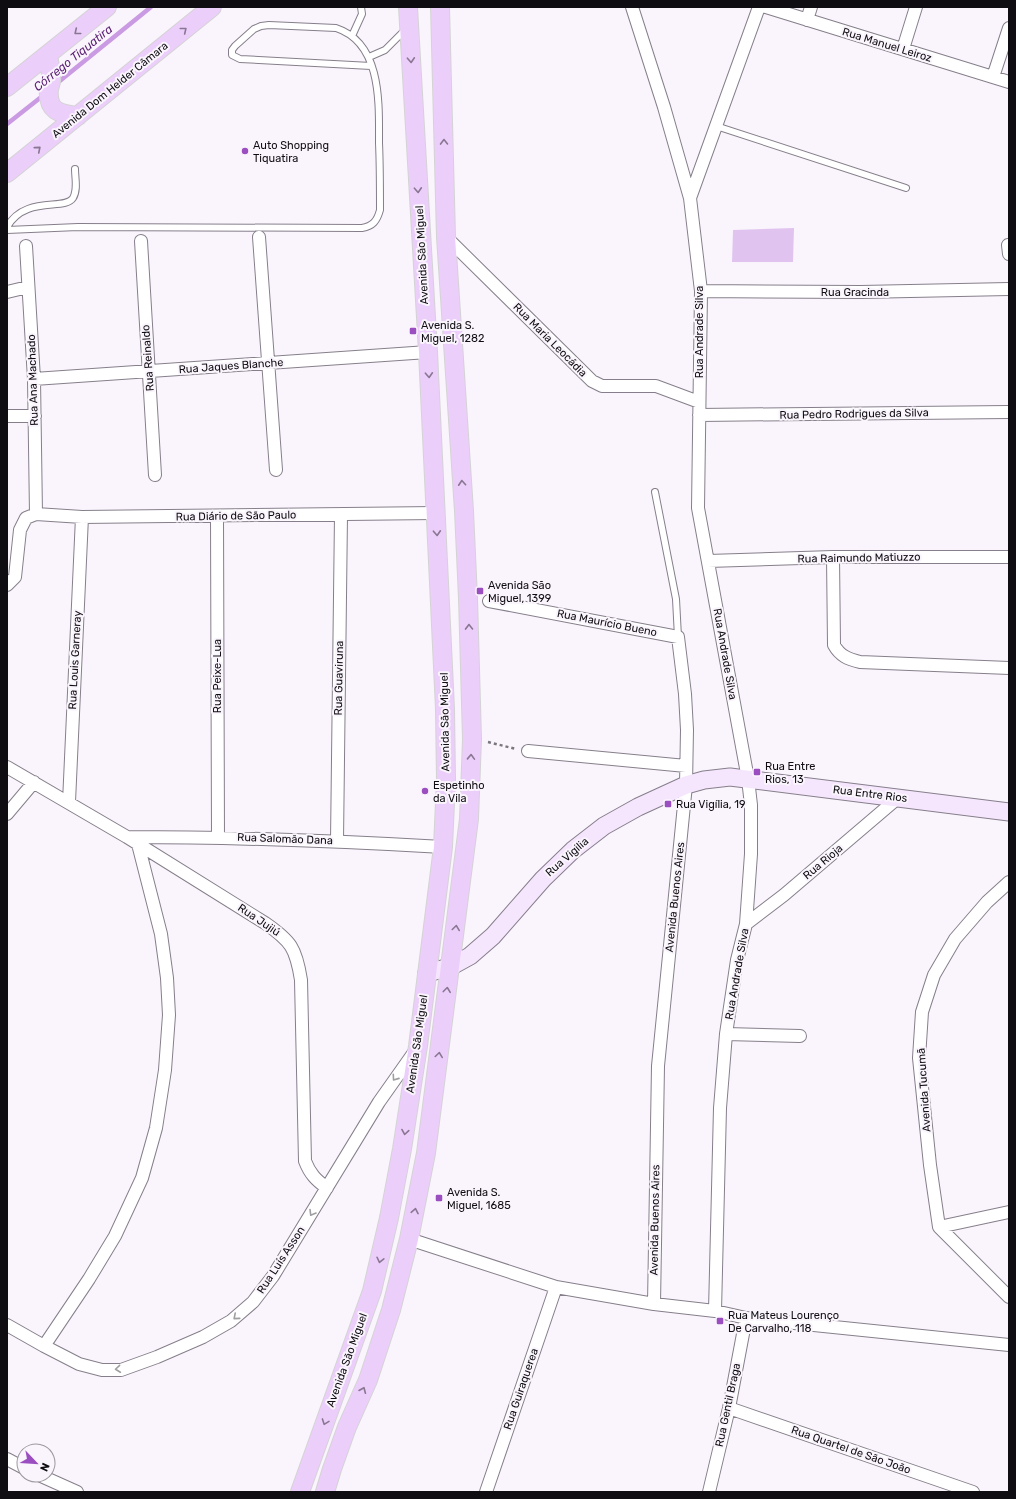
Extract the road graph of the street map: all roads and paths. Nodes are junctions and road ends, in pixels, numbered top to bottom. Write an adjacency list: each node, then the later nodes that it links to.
1 (107, 7): 15 (main road, one-way to 15)
2 (212, 7): 21 (main road, Avenida Dom Helder Câmara, one-way to 2)
3 (361, 7): 13 (lane)
4 (440, 7): 30 (main road, Avenida São Miguel, one-way to 4)
5 (632, 7): 26 (street)
6 (759, 7): 22 (street, Rua Andrade Silva)
7 (766, 7): 11 (street, Rua Manuel Leiroz)
8 (811, 7): 11 (street)
9 (916, 7): 14 (street)
10 (407, 14): 16 (lane); 37 (main road, Avenida São Miguel, one-way to 37)
11 (807, 20): 14 (street, Rua Manuel Leiroz)
12 (1009, 28): 18 (street)
13 (352, 36): 16 (lane); 17 (lane)
14 (903, 49): 18 (street, Rua Manuel Leiroz)
15 (48, 55): 20 (main road); 21 (main road)
16 (369, 57): 17 (lane)
17 (371, 66): 28 (lane)
18 (994, 77): 19 (street, Rua Manuel Leiroz)
19 (1009, 82)
20 (7, 87)
21 (78, 116): 24 (main road, Avenida Dom Helder Câmara, one-way to 21)
22 (716, 126): 25 (lane); 26 (street, Rua Andrade Silva)
23 (75, 169): 27 (lane)
24 (7, 173)
25 (906, 188)
26 (690, 198): 35 (street, Rua Andrade Silva)
27 (7, 227)
28 (7, 230)
29 (259, 237): 38 (street)
30 (446, 237): 41 (street, Rua Maria Leocádia); 61 (main road, Avenida São Miguel, one-way to 30)
31 (141, 241): 39 (street, Rua Reinaldo)
32 (26, 246): 33 (street, Rua Ana Machado)
33 (28, 287): 36 (street); 40 (street, Rua Ana Machado)
34 (1009, 289): 35 (street, Rua Gracinda)
35 (701, 291): 41 (street, Rua Andrade Silva)
36 (7, 292)
37 (428, 352): 38 (street, Rua Jaques Blanche); 49 (main road, Avenida São Miguel, one-way to 49)
38 (268, 363): 39 (street, Rua Jaques Blanche); 46 (street)
39 (149, 371): 40 (street, Rua Jaques Blanche); 47 (street, Rua Reinaldo)
40 (34, 379): 45 (street, Rua Ana Machado)
41 (699, 402): 43 (street, Rua Andrade Silva)
42 (1009, 412): 43 (street, Rua Pedro Rodrigues da Silva)
43 (699, 415): 56 (street, Rua Andrade Silva)
44 (7, 416): 45 (street)
45 (35, 416): 50 (street, Rua Ana Machado)
46 (276, 470)
47 (155, 475)
48 (655, 492): 59 (lane, Avenida Buenos Aires)
49 (436, 513): 51 (street, Rua Diário de São Paulo); 77 (main road, Avenida São Miguel, one-way to 77)
50 (36, 514): 53 (street, Rua Diário de São Paulo); 57 (street)
51 (341, 515): 52 (street, Rua Diário de São Paulo); 75 (street, Rua Guaviruna)
52 (217, 516): 53 (street, Rua Diário de São Paulo); 74 (street, Rua Peixe-Lua)
53 (82, 517): 70 (street, Rua Louis Garneray)
54 (833, 557): 55 (street, Rua Raimundo Matiuzzo); 56 (street, Rua Raimundo Matiuzzo); 60 (street)
55 (1009, 557)
56 (708, 561): 66 (street, Rua Andrade Silva)
57 (7, 585)
58 (489, 601): 59 (street, Rua Maurício Bueno)
59 (678, 637): 63 (street, Avenida Buenos Aires)
60 (1009, 668)
61 (472, 738): 62 (path); 80 (main road, Avenida São Miguel, one-way to 61)
62 (528, 751): 63 (street)
63 (686, 766): 68 (street, Avenida Buenos Aires)
64 (7, 767): 67 (street, Rua Jujiú)
65 (730, 778): 66 (street, Rua Entre Rios); 68 (street, Rua Vigilia)
66 (748, 780): 69 (street, Rua Entre Rios); 79 (street, Rua Andrade Silva)
67 (34, 782): 70 (street, Rua Jujiú); 72 (street)
68 (686, 786): 80 (street, Rua Vigilia); 91 (street, Avenida Buenos Aires)
69 (899, 798): 71 (street, Rua Entre Rios); 79 (street, Rua Rioja)
70 (69, 802): 73 (street, Rua Jujiú)
71 (1009, 812)
72 (7, 814)
73 (127, 837): 74 (street, Rua Salomão Dana); 76 (street, Rua Jujiú)
74 (218, 837): 75 (street, Rua Salomão Dana)
75 (337, 841): 77 (street, Rua Salomão Dana)
76 (138, 844): 85 (street, Rua Jujiú); 96 (street)
77 (443, 847): 81 (main road, Avenida São Miguel)
78 (1009, 882): 87 (street, Avenida Tucumã)
79 (746, 924): 82 (street, Rua Andrade Silva)
80 (450, 967): 81 (street, Rua Vigilia); 88 (main road, Avenida São Miguel, one-way to 80)
81 (427, 973): 84 (main road, Avenida São Miguel)
82 (726, 1034): 83 (street); 92 (street, Rua Andrade Silva)
83 (800, 1036)
84 (418, 1046): 85 (street, Rua Luís Asson, one-way to 85); 102 (main road, Avenida São Miguel, one-way to 102)
85 (327, 1188): 96 (street, Rua Luís Asson, one-way to 96)
86 (1009, 1212): 87 (street)
87 (939, 1227): 90 (street)
88 (409, 1238): 89 (street); 103 (main road, Avenida São Miguel, one-way to 88)
89 (556, 1287): 91 (street); 104 (street, Rua Guiraquerea)
90 (1009, 1297)
91 (654, 1304): 92 (street)
92 (715, 1311): 93 (street)
93 (746, 1318): 95 (street); 97 (street, Rua Gentil Braga)
94 (7, 1325): 96 (street, Rua Luís Asson)
95 (1009, 1345)
96 (44, 1346)
97 (728, 1408): 105 (street, Rua Gentil Braga); 106 (street, Rua Quartel de São João)
98 (7, 1459): 99 (street)
99 (16, 1464)
100 (56, 1483): 101 (street)
101 (77, 1492)
102 (300, 1492)
103 (325, 1492)
104 (486, 1492)
105 (709, 1492)
106 (973, 1492)

